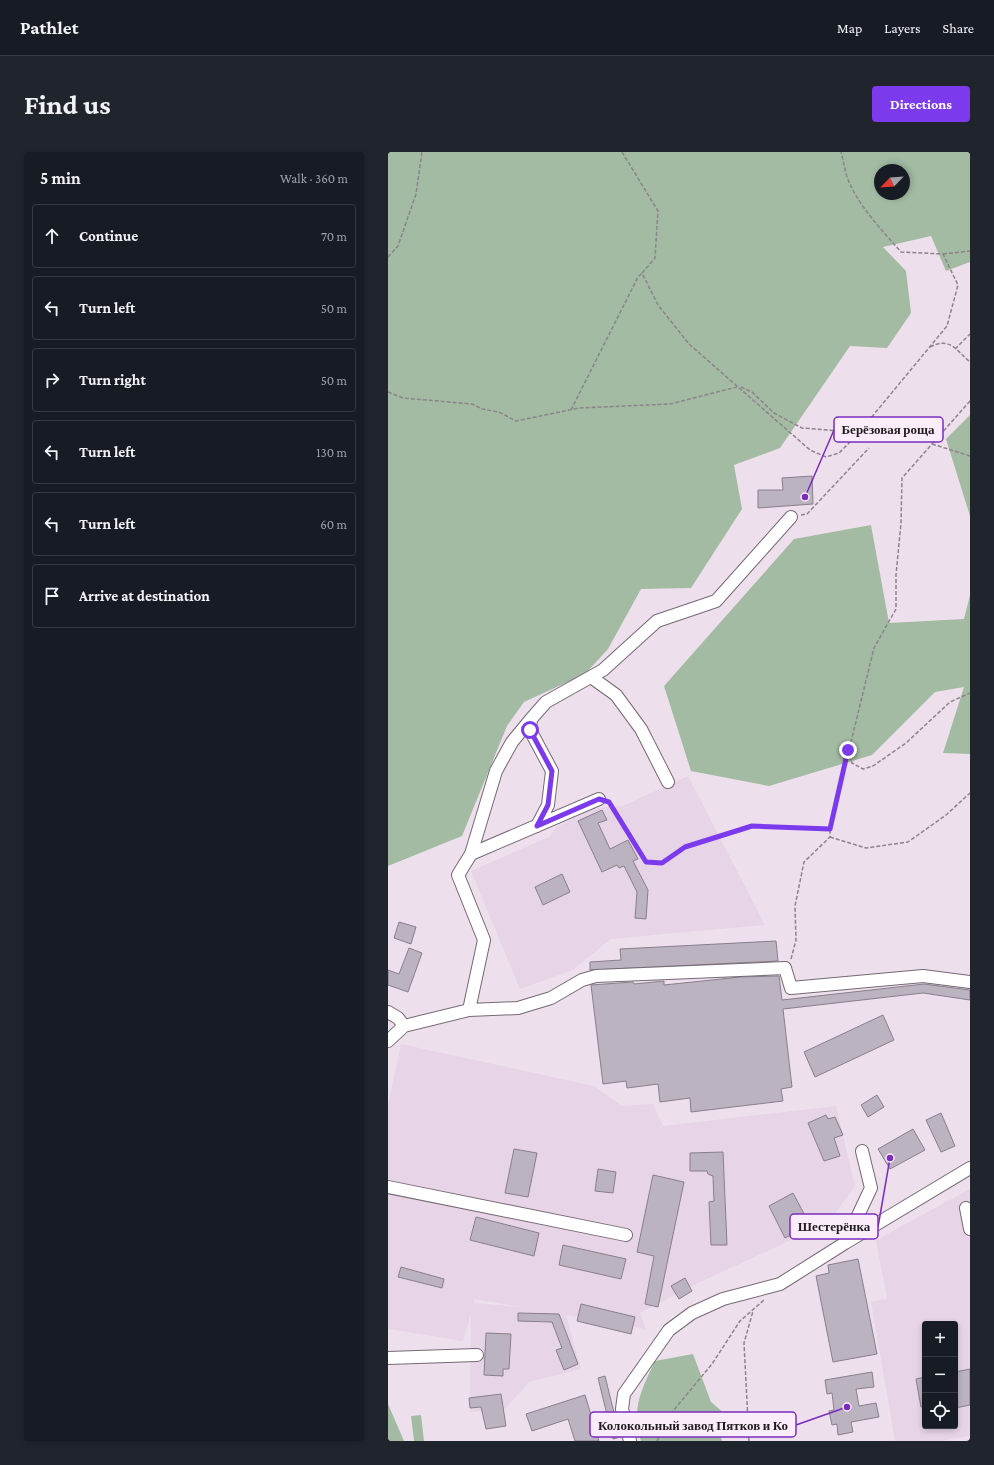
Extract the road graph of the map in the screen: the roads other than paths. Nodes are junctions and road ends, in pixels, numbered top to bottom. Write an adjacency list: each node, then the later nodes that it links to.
1 (791, 517): 2 (street)
2 (591, 677): 3 (street); 4 (street)
3 (531, 719): 6 (street); 7 (street)
4 (668, 782)
5 (599, 799): 6 (street)
6 (537, 826): 7 (street)
7 (471, 854): 9 (street)
8 (970, 982): 9 (street)
9 (468, 1010): 11 (street)
10 (388, 1012): 11 (street)
11 (404, 1026): 12 (street)
12 (388, 1041)
13 (862, 1151): 19 (street)
14 (970, 1168): 19 (street)
15 (388, 1187): 18 (street)
16 (966, 1208): 17 (street)
17 (970, 1229)
18 (626, 1235)
19 (845, 1243): 22 (street)
20 (477, 1355): 21 (street)
21 (388, 1358)
22 (630, 1441)

